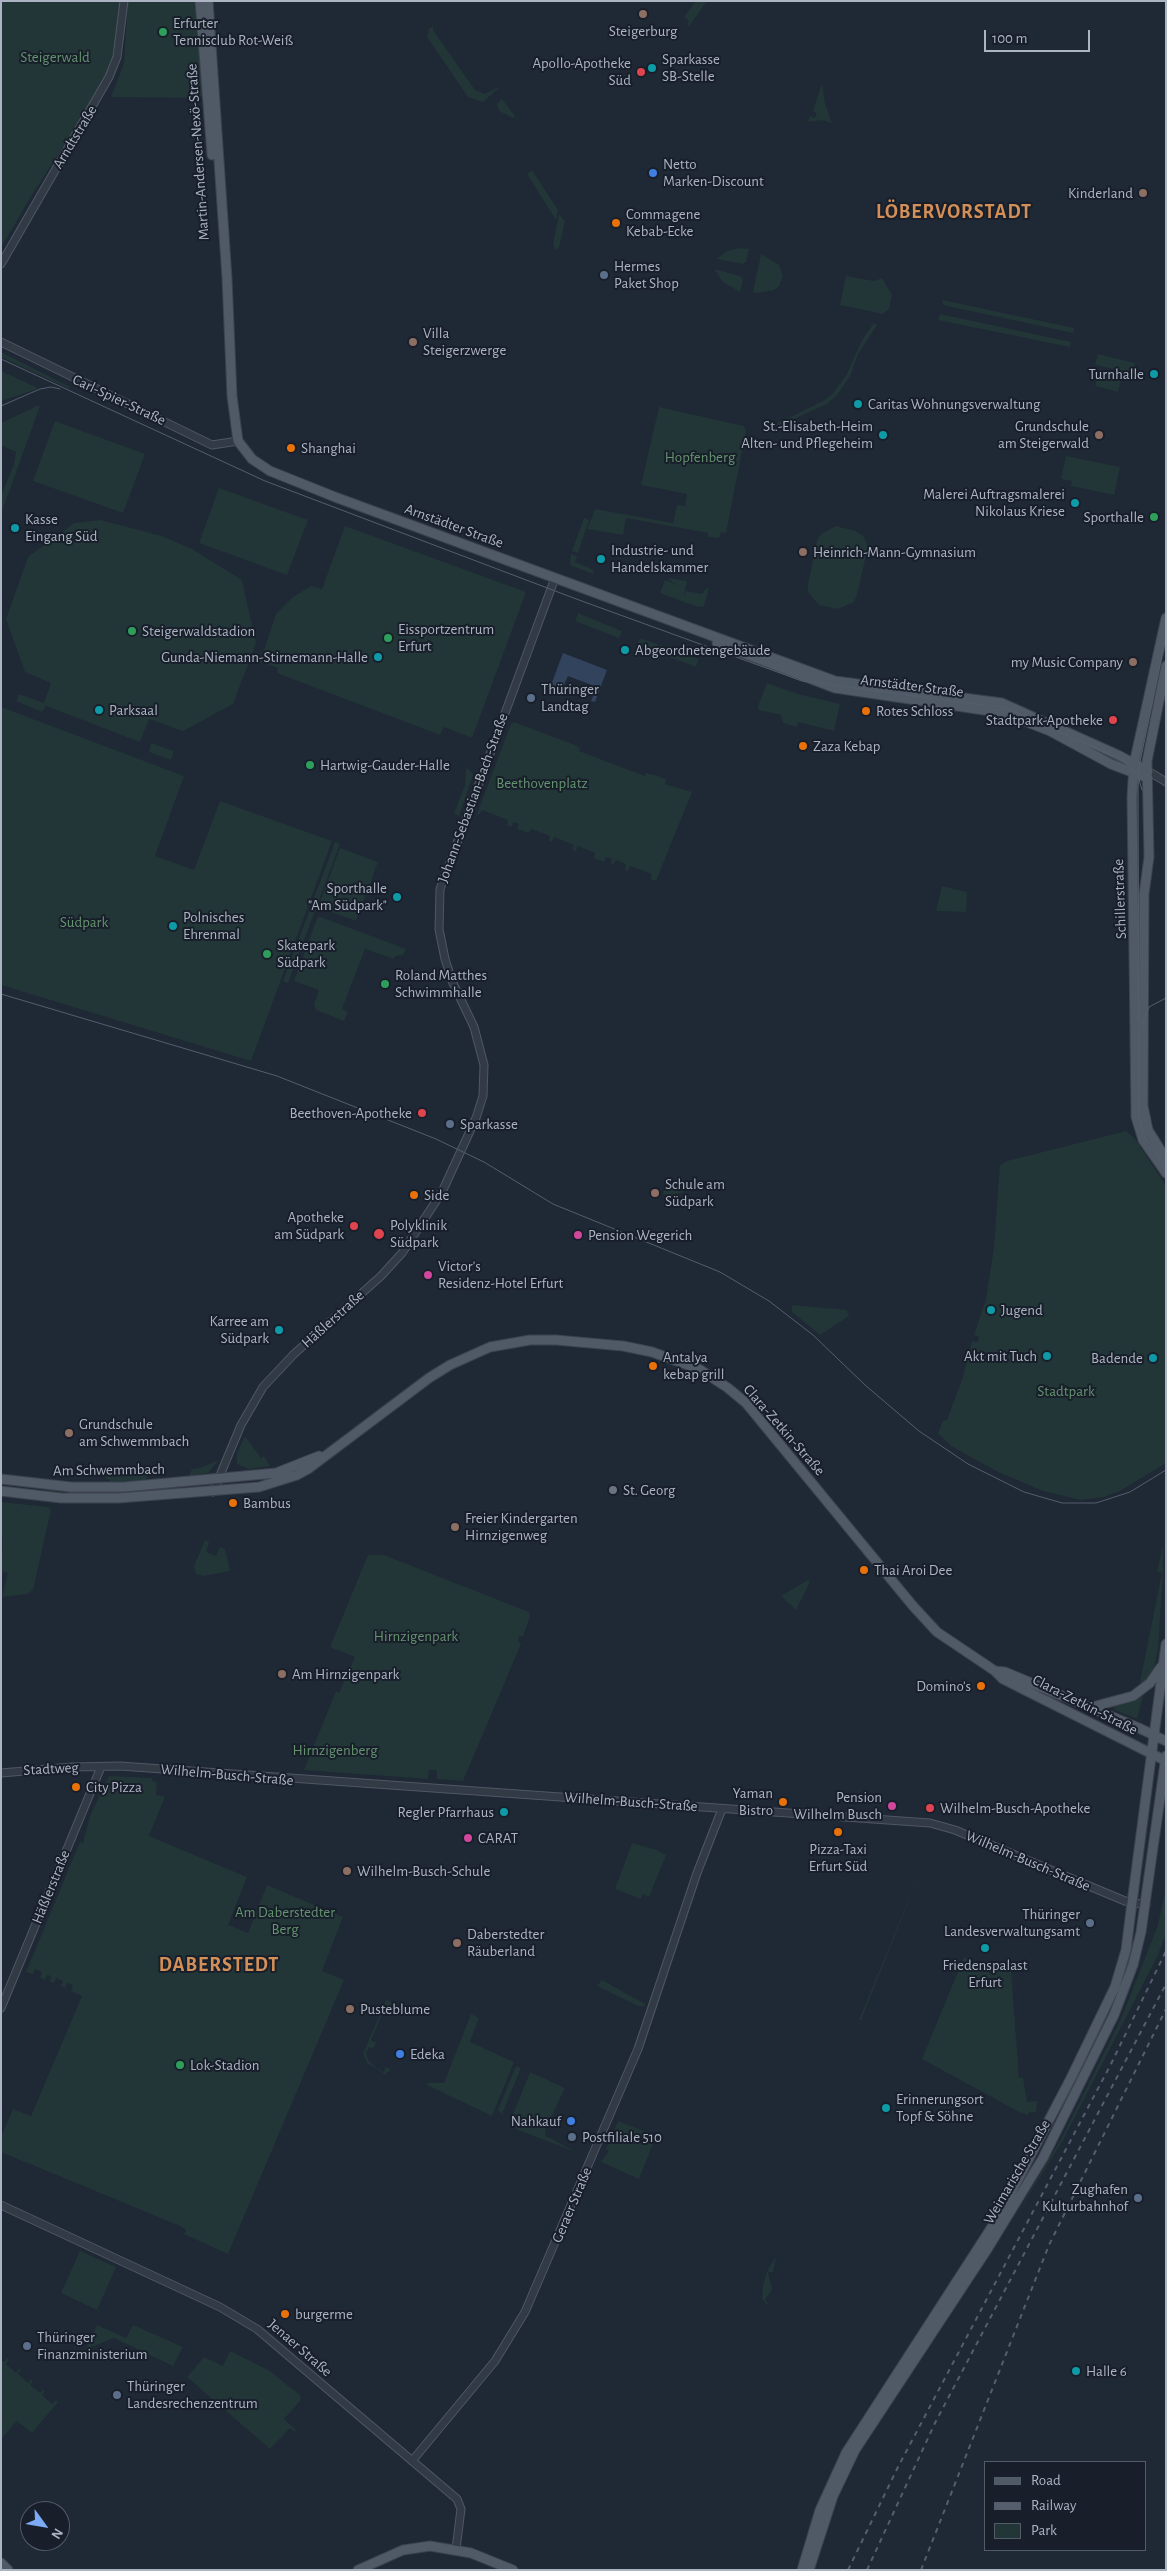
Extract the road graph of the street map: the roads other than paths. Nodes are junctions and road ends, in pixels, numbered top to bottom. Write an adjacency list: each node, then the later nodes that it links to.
1 (124, 1): 4 (street, Arndtstraße)
2 (200, 1): 5 (main road, Martin-Andersen-Nexö-Straße)
3 (208, 1): 5 (main road, Martin-Andersen-Nexö-Straße)
4 (1, 264)
5 (226, 299): 7 (main road, Martin-Andersen-Nexö-Straße)
6 (1, 342): 7 (street, Carl-Spier-Straße)
7 (238, 441): 8 (main road, Arnstädter Straße)
8 (555, 578): 10 (main road, Arnstädter Straße); 16 (street, Johann-Sebastian-Bach-Straße)
9 (1166, 618): 12 (main road, Schillerstraße)
10 (672, 622): 12 (main road, Arnstädter Straße); 13 (main road, Arnstädter Straße)
11 (1166, 666): 14 (main road, Schillerstraße)
12 (1134, 764): 13 (main road, Schillerstraße); 14 (main road, Arnstädter Straße)
13 (1133, 774): 14 (main road, Arnstädter Straße); 18 (main road, Schillerstraße)
14 (1148, 775): 15 (street); 17 (main road, Schillerstraße)
15 (1165, 781)
16 (482, 1049): 20 (street, Häßlerstraße)
17 (1166, 1160)
18 (1166, 1173)
19 (336, 1448): 20 (main road, Clara-Zetkin-Straße); 23 (main road, Clara-Zetkin-Straße); 26 (main road, Clara-Zetkin-Straße)
20 (218, 1479): 21 (main road, Am Schwemmbach); 23 (street, Häßlerstraße)
21 (1, 1480)
22 (1, 1491): 23 (main road, Am Schwemmbach)
23 (213, 1492)
24 (1166, 1644): 25 (main road, Weimarische Straße)
25 (1164, 1663): 27 (main road); 28 (main road, Weimarische Straße)
26 (996, 1671): 27 (main road, Clara-Zetkin-Straße); 30 (main road, Clara-Zetkin-Straße)
27 (1089, 1707): 28 (main road, Clara-Zetkin-Straße)
28 (1154, 1735): 29 (main road, Clara-Zetkin-Straße); 30 (main road, Weimarische Straße)
29 (1166, 1741)
30 (1151, 1754): 31 (main road, Clara-Zetkin-Straße); 37 (main road, Weimarische Straße)
31 (1166, 1759): 36 (main road, Weimarische Straße)
32 (101, 1767): 33 (street, Stadtweg); 35 (street, Wilhelm-Busch-Straße); 39 (street, Häßlerstraße)
33 (1, 1773)
34 (1166, 1802): 36 (main road)
35 (722, 1809): 37 (street, Wilhelm-Busch-Straße); 41 (street, Geraer Straße)
36 (1158, 1815): 38 (main road, Weimarische Straße)
37 (1132, 1903): 38 (street, Wilhelm-Busch-Straße); 47 (main road, Weimarische Straße)
38 (1146, 1905): 48 (main road, Weimarische Straße)
39 (1, 2008)
40 (1, 2205): 41 (street, Jenaer Straße)
41 (412, 2461): 42 (street, Jenaer Straße)
42 (456, 2549): 45 (main road); 46 (main road)
43 (1, 2563): 44 (main road)
44 (8, 2570)
45 (358, 2570)
46 (512, 2570)
47 (802, 2570)
48 (809, 2570)

